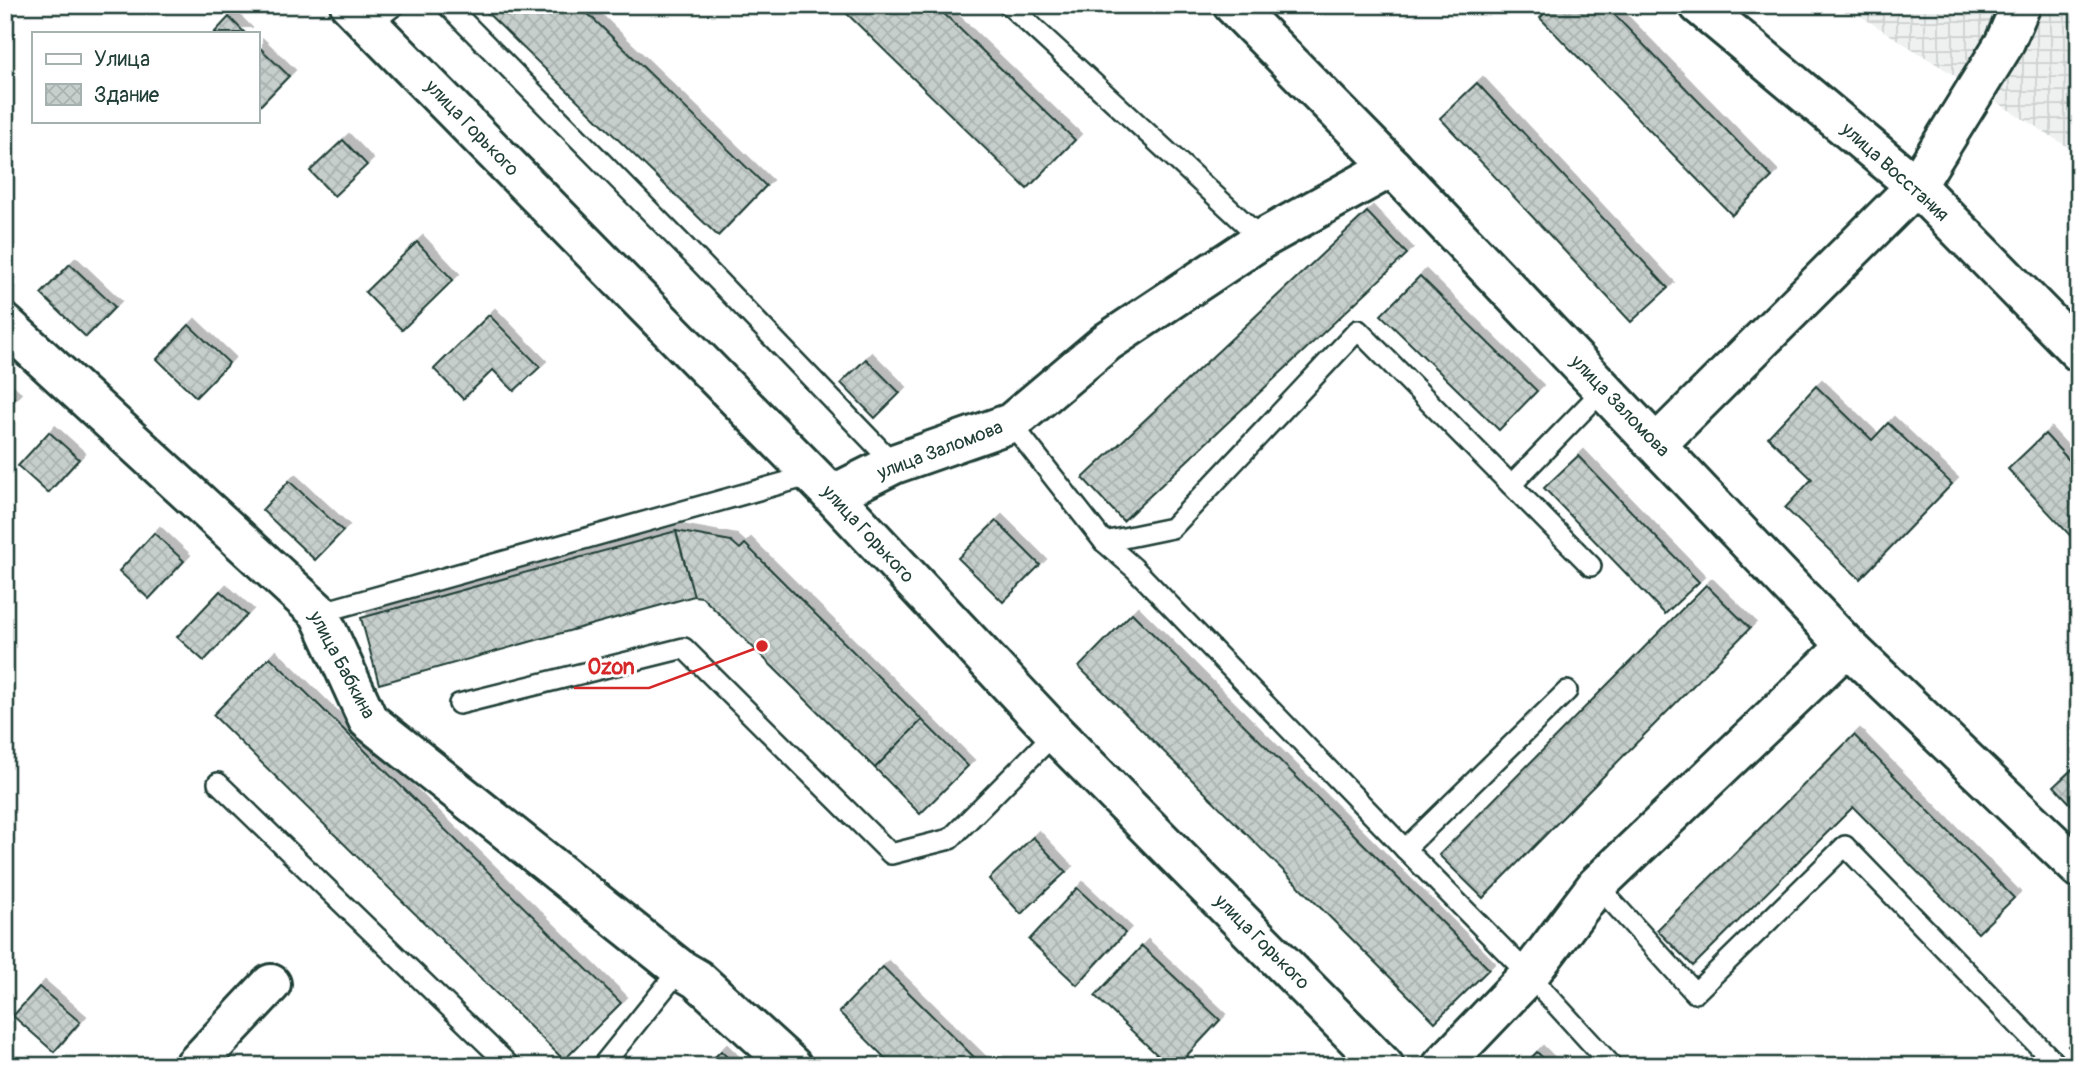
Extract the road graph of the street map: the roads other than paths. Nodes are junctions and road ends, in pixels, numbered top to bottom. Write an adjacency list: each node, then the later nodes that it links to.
1 (446, 5): 15 (lane)
2 (1010, 5): 9 (lane)
3 (1233, 5): 7 (street, улица Заломова)
4 (1699, 5): 8 (street, улица Восстания)
5 (2021, 5): 8 (street)
6 (371, 12): 16 (street, улица Горького)
7 (1392, 167): 9 (street, улица Заломова); 12 (street, улица Заломова)
8 (1916, 186): 11 (street, улица Восстания); 14 (street)
9 (1262, 239): 13 (street, улица Заломова)
10 (5, 324): 20 (street, улица Бабкина)
11 (2079, 352)
12 (1604, 390): 14 (street, улица Заломова); 17 (lane)
13 (1012, 423): 15 (street, улица Заломова); 18 (lane)
14 (1657, 444): 21 (street, улица Заломова)
15 (894, 464): 16 (street, улица Заломова)
16 (822, 485): 20 (lane); 24 (street, улица Горького)
17 (1511, 485): 18 (lane); 19 (lane)
18 (1104, 542): 26 (lane)
19 (1591, 566)
20 (319, 613): 29 (street, улица Бабкина)
21 (1847, 646): 27 (street, улица Заломова); 28 (street)
22 (1567, 691): 26 (lane)
23 (459, 704): 24 (lane)
24 (1055, 733): 36 (street, улица Горького)
25 (218, 783): 33 (lane)
26 (1405, 849): 30 (lane)
27 (2079, 869)
28 (1597, 885): 30 (street); 39 (lane)
29 (680, 969): 34 (lane); 35 (street, улица Бабкина)
30 (1529, 975): 37 (street); 38 (lane)
31 (271, 984): 32 (street)
32 (194, 1066)
33 (510, 1066)
34 (602, 1066)
35 (792, 1066)
36 (1384, 1066)
37 (1441, 1066)
38 (1612, 1066)
39 (2058, 1066)

